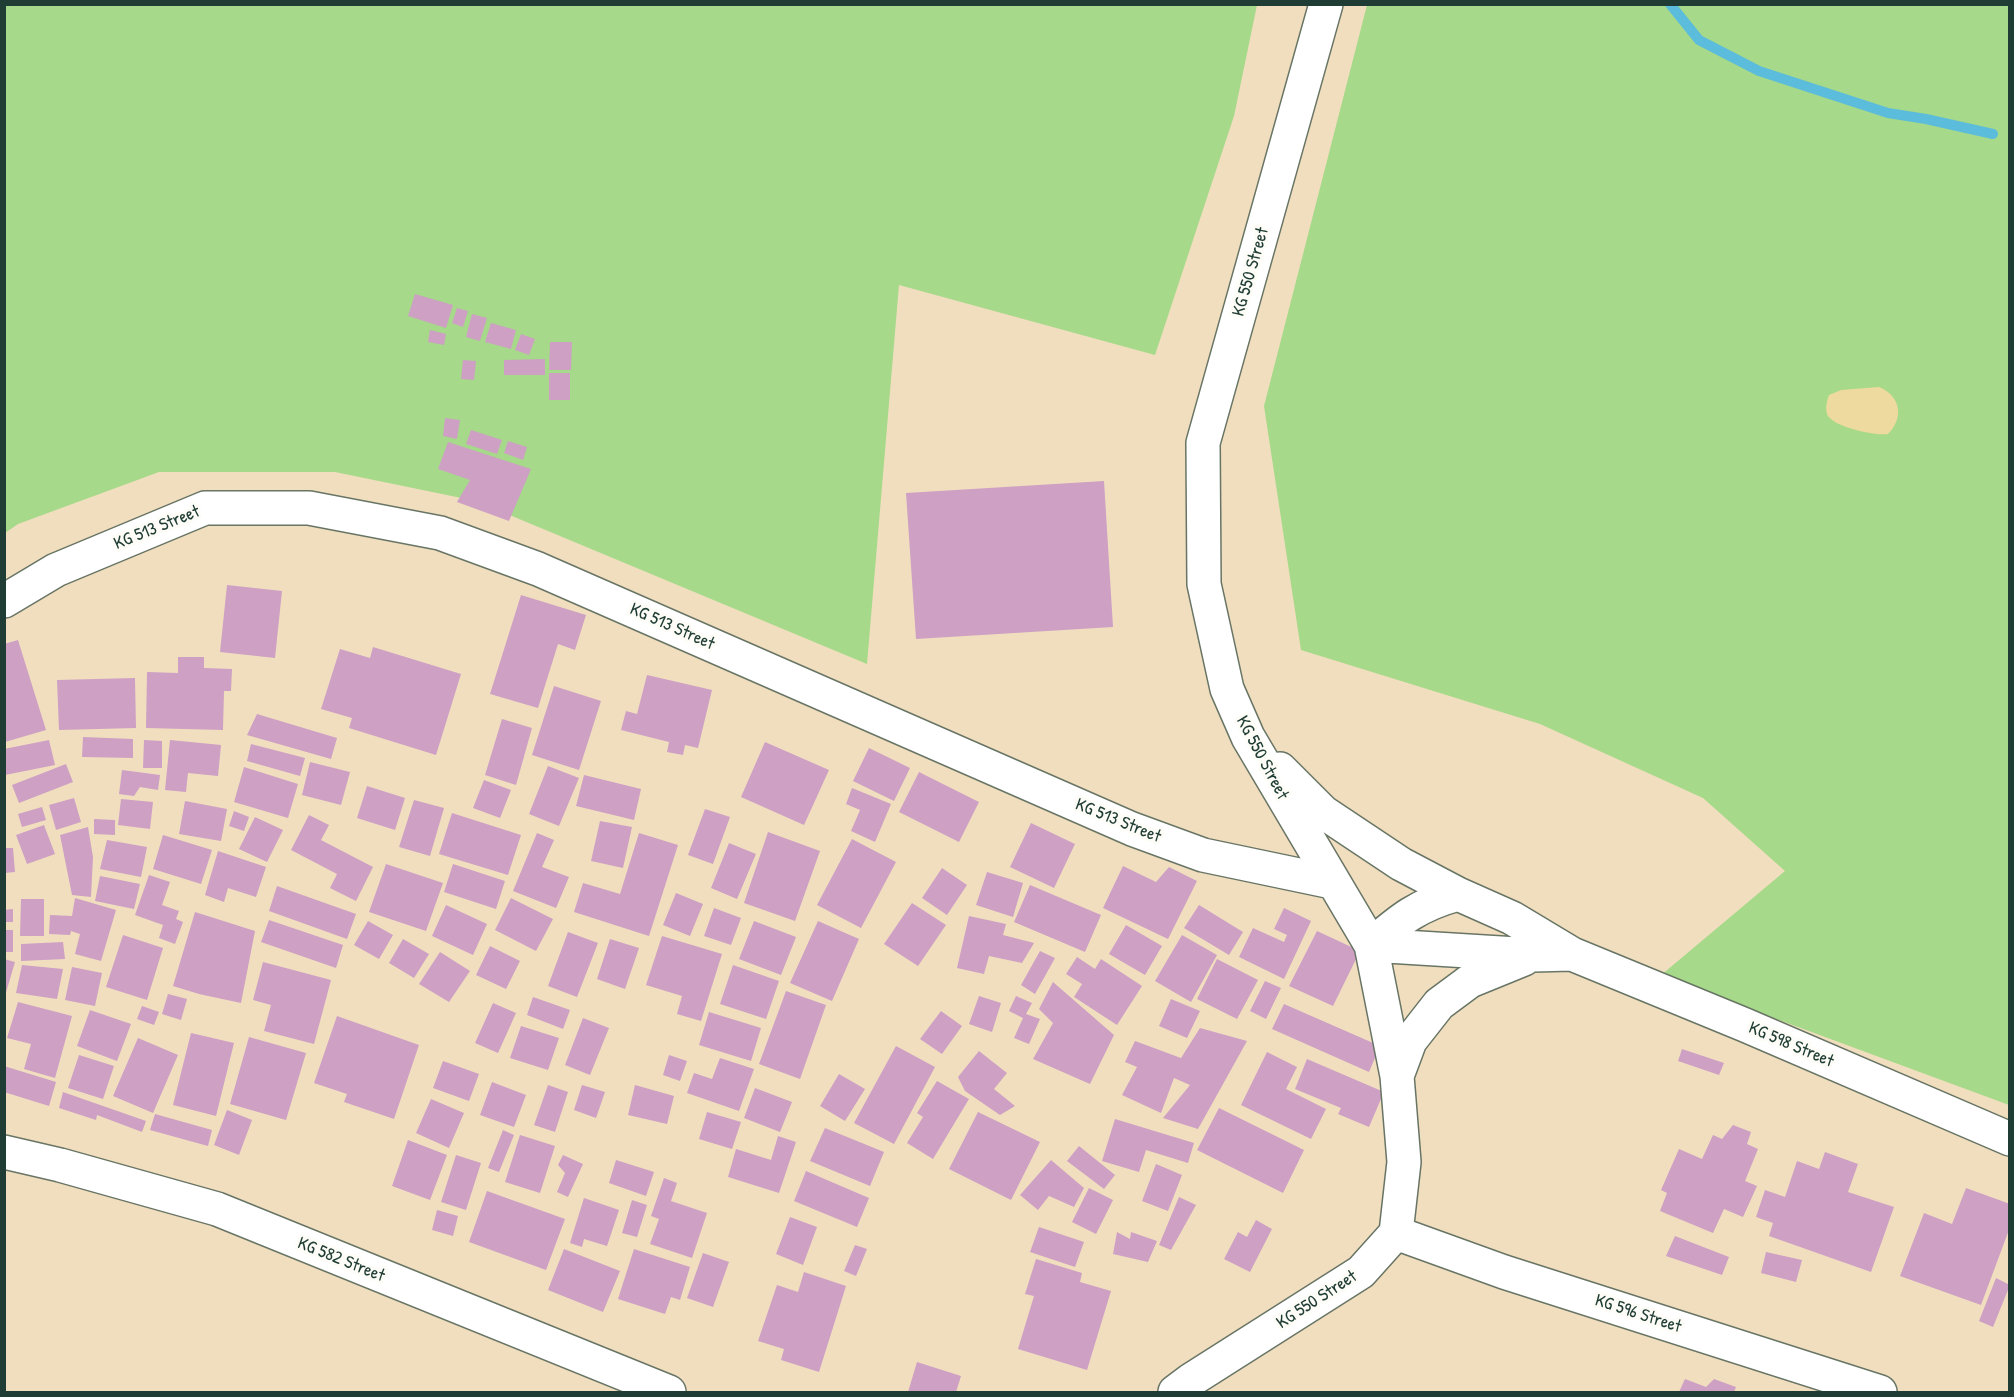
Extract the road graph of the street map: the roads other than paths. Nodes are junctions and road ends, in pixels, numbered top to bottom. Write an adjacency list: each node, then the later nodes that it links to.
1 (1326, 4): 3 (street, KG 550 Street)
2 (4, 601): 4 (street, KG 513 Street)
3 (1248, 737): 4 (street, KG 550 Street); 5 (street, KG 598 Street)
4 (1332, 882): 6 (street, KG 550 Street)
5 (1458, 894): 6 (street); 7 (street, KG 598 Street)
6 (1371, 945): 8 (street, KG 598 Street); 9 (street, KG 550 Street)
7 (1572, 954): 8 (street, KG 598 Street); 10 (street, KG 598 Street)
8 (1533, 955): 9 (street)
9 (1397, 1076): 12 (street, KG 550 Street)
10 (2010, 1139)
11 (4, 1152): 13 (street, KG 582 Street)
12 (1396, 1233): 14 (street, KG 550 Street); 15 (street, KG 596 Street)
13 (669, 1392)
14 (1174, 1392)
15 (1880, 1392)

